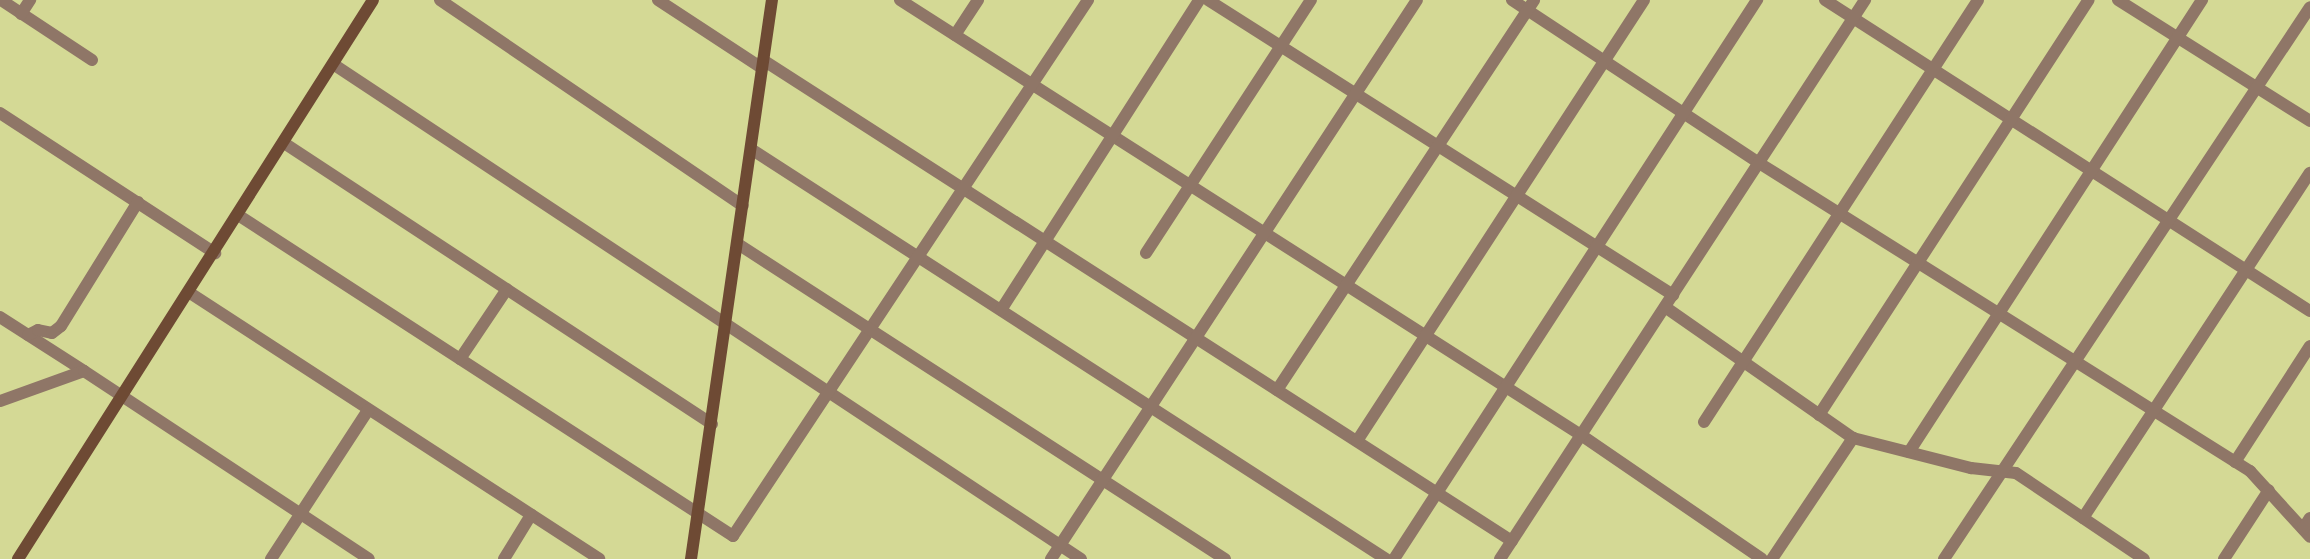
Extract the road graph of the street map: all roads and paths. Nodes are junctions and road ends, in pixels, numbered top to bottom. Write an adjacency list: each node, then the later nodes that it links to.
1 (1, 0): 25 (street)
2 (30, 0): 25 (street)
3 (373, 0): 32 (main road)
4 (440, 0): 53 (street)
5 (658, 0): 33 (street)
6 (772, 0): 33 (main road)
7 (900, 0): 27 (street)
8 (978, 0): 27 (street)
9 (1088, 0): 35 (street)
10 (1198, 0): 42 (street)
11 (1208, 0): 29 (street)
12 (1311, 0): 29 (street)
13 (1417, 0): 37 (street)
14 (1512, 0): 23 (street)
15 (1644, 0): 31 (street)
16 (1757, 0): 39 (street)
17 (1825, 0): 26 (street)
18 (1865, 0): 26 (street)
19 (1978, 0): 34 (street)
20 (2089, 0): 40 (street)
21 (2118, 0): 28 (street)
22 (2202, 0): 28 (street)
23 (1530, 5): 31 (street); 44 (street)
24 (2310, 7): 36 (street)
25 (21, 14): 30 (street)
26 (1853, 18): 34 (street); 46 (street)
27 (955, 35): 35 (street)
28 (2177, 38): 36 (street); 47 (street)
29 (1280, 46): 37 (street); 49 (street)
30 (92, 60)
31 (1605, 61): 39 (street); 51 (street)
32 (333, 64): 43 (main road); 75 (street)
33 (763, 64): 45 (main road); 50 (street)
34 (1933, 69): 40 (street); 54 (street)
35 (1033, 85): 42 (street); 50 (street)
36 (2256, 90): 41 (street); 56 (street)
37 (1356, 94): 44 (street); 57 (street)
38 (0, 113): 52 (street)
39 (1683, 113): 46 (street); 60 (street)
40 (2011, 119): 47 (street); 64 (street)
41 (2310, 121)
42 (1113, 136): 49 (street); 58 (street)
43 (284, 143): 55 (main road); 67 (street)
44 (1438, 146): 51 (street); 66 (street)
45 (751, 149): 53 (main road); 63 (street)
46 (1759, 163): 54 (street); 69 (street)
47 (2089, 169): 56 (street); 73 (street)
48 (2310, 173): 65 (street)
49 (1190, 185): 57 (street); 62 (street)
50 (965, 189): 58 (street); 63 (street)
51 (1517, 196): 60 (street); 78 (street)
52 (138, 202): 61 (street); 77 (street)
53 (743, 206): 59 (main road)
54 (1837, 212): 64 (street); 82 (street)
55 (238, 215): 61 (main road); 81 (street)
56 (2170, 221): 65 (street); 83 (street)
57 (1264, 233): 66 (street); 79 (street)
58 (1045, 241): 71 (street); 79 (street)
59 (738, 244): 75 (main road); 76 (street)
60 (1596, 247): 69 (street); 85 (street)
61 (215, 253): 68 (main road)
62 (1146, 253)
63 (920, 258): 71 (street); 76 (street)
64 (1918, 263): 73 (street); 93 (street)
65 (2247, 271): 72 (street); 92 (street)
66 (1346, 284): 78 (street); 86 (street)
67 (507, 289): 81 (street); 95 (street)
68 (190, 293): 88 (main road); 91 (street)
69 (1673, 295): 70 (street)
70 (1665, 307): 82 (street); 96 (street)
71 (1001, 310): 90 (street)
72 (2310, 311)
73 (1997, 312): 83 (street); 99 (street)
74 (0, 317): 77 (street)
75 (727, 325): 87 (street); 95 (main road)
76 (872, 332): 87 (street); 102 (street)
77 (28, 335): 84 (street)
78 (1426, 336): 85 (street); 98 (street)
79 (1196, 338): 86 (street); 90 (street)
80 (2310, 346): 100 (street)
81 (460, 360): 106 (street)
82 (1743, 362): 93 (street); 94 (street)
83 (2076, 362): 92 (street); 101 (street)
84 (87, 374): 88 (street); 89 (street)
85 (1506, 386): 96 (street); 104 (street)
86 (1277, 390): 98 (street)
87 (831, 393): 106 (street); 112 (street)
88 (119, 396): 105 (street); 113 (main road)
89 (0, 402)
90 (1150, 407): 102 (street); 122 (street)
91 (368, 410): 105 (street); 107 (street)
92 (2156, 412): 100 (street); 108 (street)
93 (1819, 415): 97 (street)
94 (1704, 422)
95 (712, 424): 106 (main road)
96 (1581, 435): 111 (street); 125 (street)
97 (1854, 438): 99 (street); 126 (street)
98 (1357, 441): 104 (street)
99 (1909, 452): 101 (street)
100 (2235, 462): 103 (street)
101 (2003, 471): 108 (street); 127 (street)
102 (1103, 480): 112 (street); 121 (street)
103 (2268, 490): 110 (street); 129 (street)
104 (1437, 492): 111 (street); 123 (street)
105 (300, 514): 114 (street); 115 (street)
106 (698, 514): 118 (main road)
107 (531, 515): 116 (street); 117 (street)
108 (2083, 518): 128 (street)
109 (2310, 518): 110 (street)
110 (2306, 533)
111 (1512, 541): 124 (street)
112 (1060, 545): 119 (street); 120 (street)
113 (18, 559)
114 (271, 559)
115 (369, 559)
116 (504, 559)
117 (598, 559)
118 (690, 559)
119 (1051, 559)
120 (1081, 559)
121 (1225, 559)
122 (1386, 559)
123 (1394, 559)
124 (1500, 559)
125 (1762, 559)
126 (1772, 559)
127 (1944, 559)
128 (2144, 559)
129 (2224, 559)

